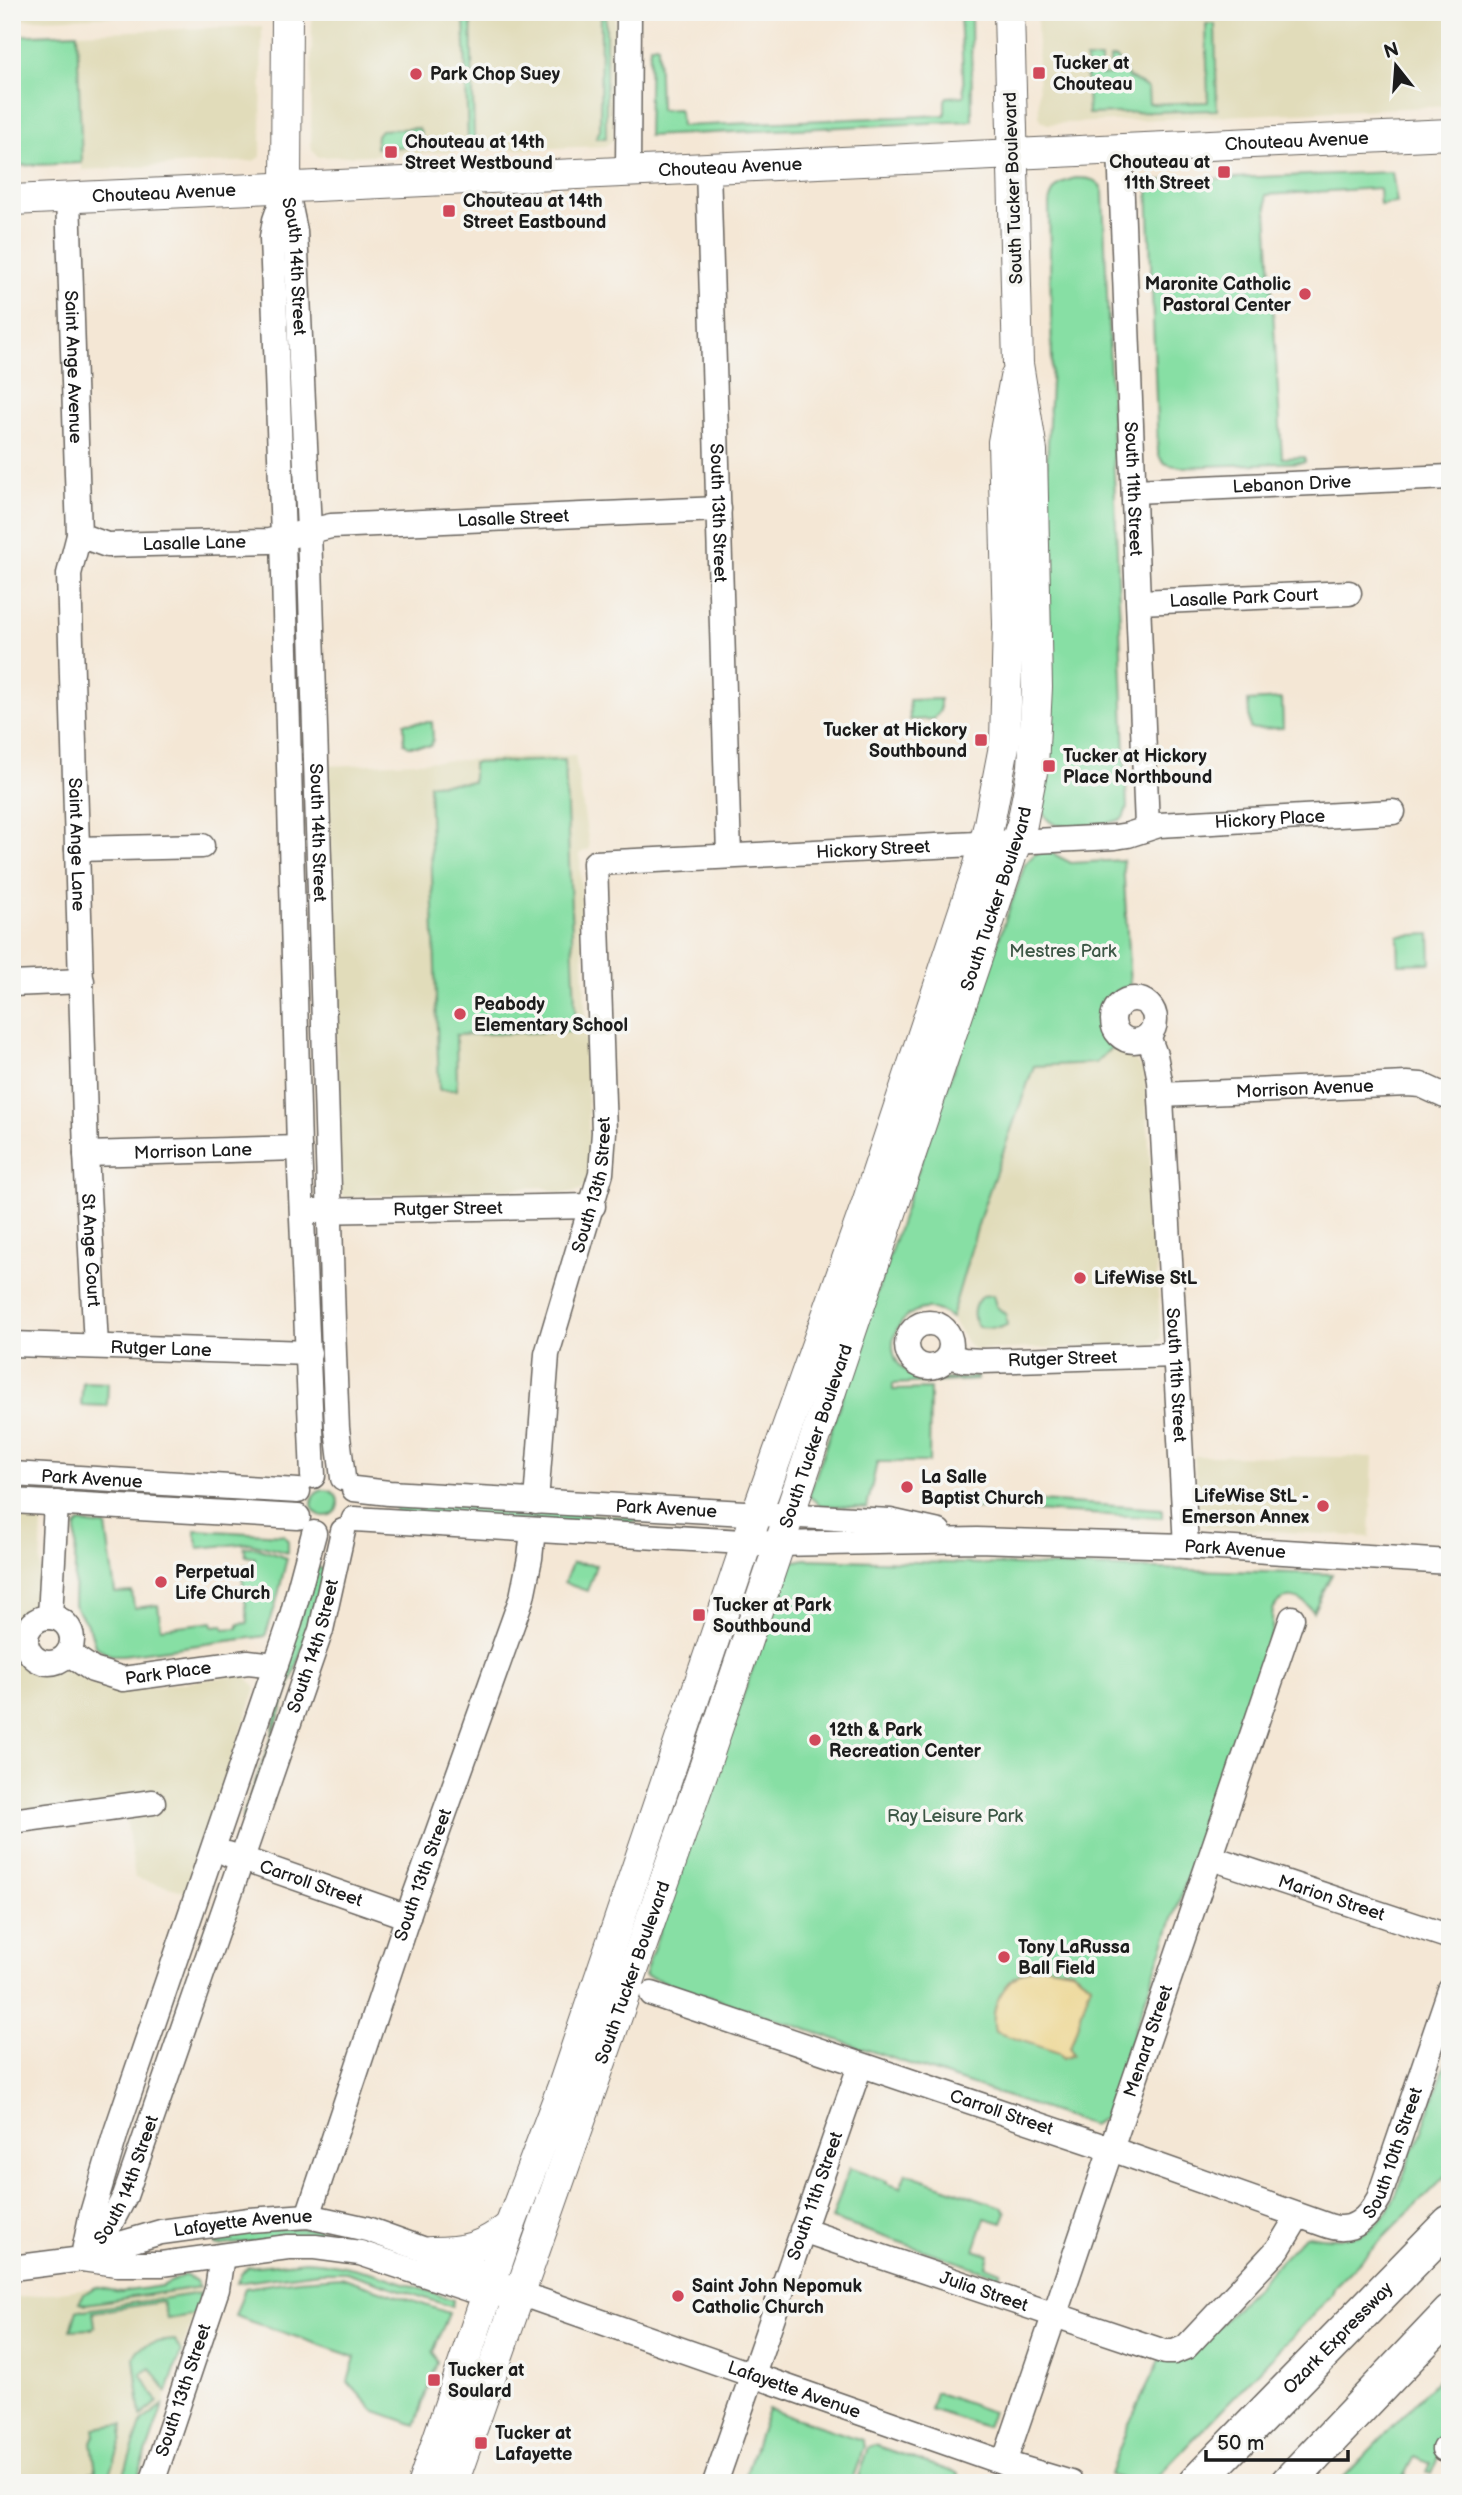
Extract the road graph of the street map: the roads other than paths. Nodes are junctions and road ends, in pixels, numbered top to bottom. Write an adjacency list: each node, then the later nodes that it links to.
1 (287, 12): 9 (main road, South 14th Street)
2 (629, 12): 8 (street)
3 (1009, 12): 6 (main road, South Tucker Boulevard)
4 (1450, 134): 5 (main road, Chouteau Avenue)
5 (1120, 149): 6 (main road, Chouteau Avenue); 14 (street, South 11th Street)
6 (1013, 154): 7 (main road, Chouteau Avenue); 12 (main road, South Tucker Boulevard)
7 (708, 168): 8 (main road, Chouteau Avenue); 15 (street, South 13th Street)
8 (628, 172): 9 (main road, Chouteau Avenue)
9 (286, 188): 10 (main road, Chouteau Avenue); 16 (street, South 14th Street); 18 (street, South 14th Street)
10 (68, 197): 11 (main road, Chouteau Avenue); 17 (street, Saint Ange Avenue)
11 (12, 200)
12 (1017, 364): 23 (main road, South Tucker Boulevard); 24 (main road, South Tucker Boulevard)
13 (1450, 477): 14 (street, Lebanon Drive)
14 (1134, 491): 20 (street, South 11th Street)
15 (719, 509): 16 (street, Lasalle Street); 27 (street, South 13th Street)
16 (309, 530): 18 (street, Lasalle Lane); 37 (street, South 14th Street)
17 (79, 535): 18 (street, Lasalle Lane); 26 (street, Saint Ange Lane)
18 (283, 537): 34 (street, South 14th Street)
19 (1349, 593): 20 (street, Lasalle Park Court)
20 (1139, 602): 22 (street, South 11th Street)
21 (1393, 812): 22 (street, Hickory Place)
22 (1147, 827): 23 (street, Hickory Street)
23 (1016, 842): 24 (street, Hickory Street); 54 (main road, South Tucker Boulevard)
24 (984, 844): 27 (street, Hickory Street); 52 (main road, South Tucker Boulevard)
25 (202, 846): 26 (street)
26 (77, 849): 29 (street, Saint Ange Lane)
27 (729, 856): 28 (street, Hickory Street)
28 (596, 863): 36 (street, South 13th Street)
29 (82, 981): 30 (street); 35 (street, Saint Ange Lane)
30 (12, 984)
31 (1148, 1037): 32 (street, South 11th Street)
32 (1161, 1095): 33 (street, Morrison Avenue); 42 (street, South 11th Street)
33 (1445, 1096)
34 (299, 1148): 35 (street, Morrison Lane); 38 (street, South 14th Street)
35 (86, 1154): 40 (street, St Ange Court)
36 (593, 1206): 37 (street, Rutger Street); 48 (street, South 13th Street)
37 (330, 1211): 38 (street, Rutger Street); 46 (street, South 14th Street)
38 (302, 1212): 41 (street, South 14th Street)
39 (12, 1344): 40 (street, Rutger Lane)
40 (96, 1346): 41 (street, Rutger Lane)
41 (309, 1353): 45 (street, South 14th Street)
42 (1175, 1355): 43 (street, Rutger Street); 55 (street, South 11th Street)
43 (949, 1356)
44 (12, 1474): 45 (street, Park Avenue)
45 (305, 1483): 46 (street); 50 (street)
46 (349, 1483): 48 (street, Park Avenue); 51 (street)
47 (12, 1501): 49 (street, Park Avenue)
48 (536, 1502): 52 (street, Park Avenue)
49 (56, 1503): 50 (street, Park Avenue); 57 (street)
50 (306, 1525): 51 (street); 60 (street, South 14th Street)
51 (348, 1525): 53 (street, Park Avenue); 64 (street, South 14th Street)
52 (752, 1529): 53 (street, Park Avenue); 54 (street, Park Avenue); 75 (main road, South Tucker Boulevard)
53 (533, 1530): 66 (street, South 13th Street)
54 (783, 1531): 55 (street, Park Avenue); 83 (main road, South Tucker Boulevard)
55 (1186, 1546): 56 (street, Park Avenue)
56 (1450, 1562)
57 (50, 1617): 59 (street); 59 (street)
58 (1292, 1618): 65 (street, Menard Street)
59 (68, 1653): 60 (street, Park Place)
60 (275, 1665): 63 (street, South 14th Street)
61 (153, 1802): 62 (street)
62 (12, 1821)
63 (214, 1849): 64 (street, Carroll Street); 80 (street, South 14th Street)
64 (242, 1858): 66 (street, Carroll Street); 80 (street, South 14th Street)
65 (1212, 1858): 67 (street, Marion Street); 71 (street, Menard Street)
66 (408, 1917): 72 (street, South 13th Street)
67 (1450, 1937)
68 (1450, 1990): 76 (street, South 10th Street)
69 (652, 1994): 70 (street, Carroll Street)
70 (860, 2066): 71 (street, Carroll Street); 77 (street, South 11th Street)
71 (1111, 2149): 73 (street, Carroll Street); 85 (street, Menard Street)
72 (308, 2216): 78 (street, Lafayette Avenue); 80 (street, Lafayette Avenue)
73 (1298, 2216): 76 (street, Carroll Street); 85 (street, Julia Street)
74 (1450, 2223): 93 (highway, Ozark Expressway)
75 (510, 2226): 78 (main road); 82 (main road, South Tucker Boulevard)
76 (1351, 2227)
77 (802, 2230): 85 (street, Julia Street); 86 (street, South 11th Street)
78 (431, 2252): 82 (street, Lafayette Avenue)
79 (222, 2256): 80 (street, Lafayette Avenue); 82 (street, Lafayette Avenue); 88 (street, South 13th Street)
80 (82, 2259): 81 (street, Lafayette Avenue)
81 (12, 2269)
82 (489, 2286): 83 (street, Lafayette Avenue); 89 (main road, South Tucker Boulevard)
83 (519, 2294): 86 (street, Lafayette Avenue); 90 (main road, South Tucker Boulevard)
84 (1450, 2313): 94 (highway)
85 (1055, 2315): 87 (street, Menard Street)
86 (752, 2376): 87 (street, Lafayette Avenue); 91 (street, South 11th Street)
87 (1004, 2463): 92 (street, Lafayette Avenue)
88 (152, 2483)
89 (423, 2483)
90 (453, 2483)
91 (715, 2483)
92 (1071, 2483)
93 (1196, 2483)
94 (1288, 2483)

